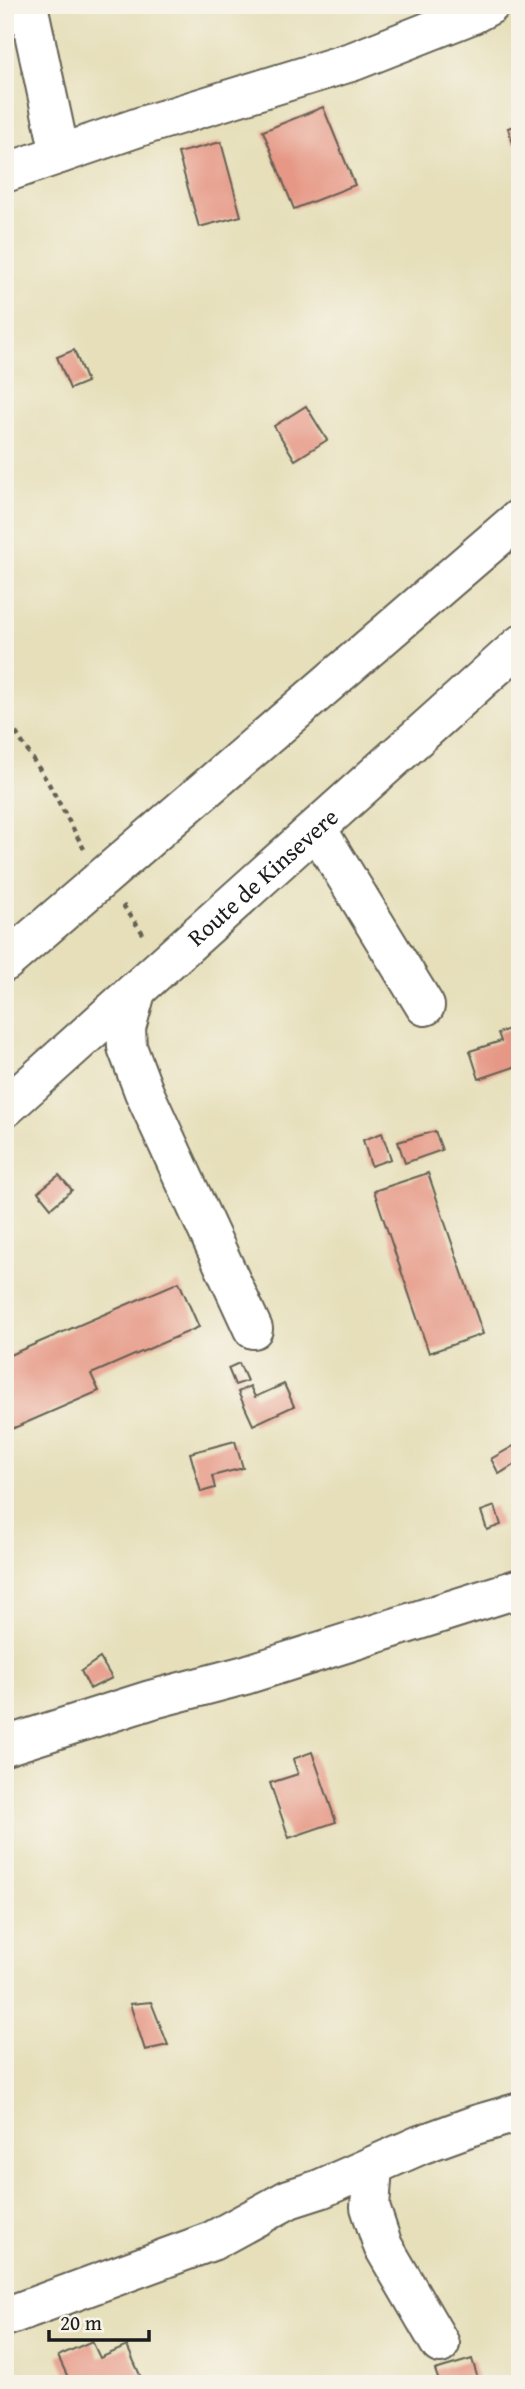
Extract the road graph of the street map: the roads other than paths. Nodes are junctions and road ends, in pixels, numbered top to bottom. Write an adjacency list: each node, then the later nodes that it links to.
1 (28, 5): 3 (street)
2 (490, 5): 3 (street)
3 (60, 154): 4 (street)
4 (5, 173)
5 (520, 519): 8 (street)
6 (520, 645): 7 (street, Route de Kinsevere)
7 (317, 829): 9 (street, Route de Kinsevere); 10 (street)
8 (5, 962)
9 (136, 992): 11 (street, Route de Kinsevere); 12 (street)
10 (425, 1006)
11 (5, 1108)
12 (253, 1329)
13 (520, 1588): 14 (street)
14 (5, 1746)
15 (520, 2112): 16 (street)
16 (373, 2167): 17 (street); 18 (street)
17 (5, 2317)
18 (440, 2344)

